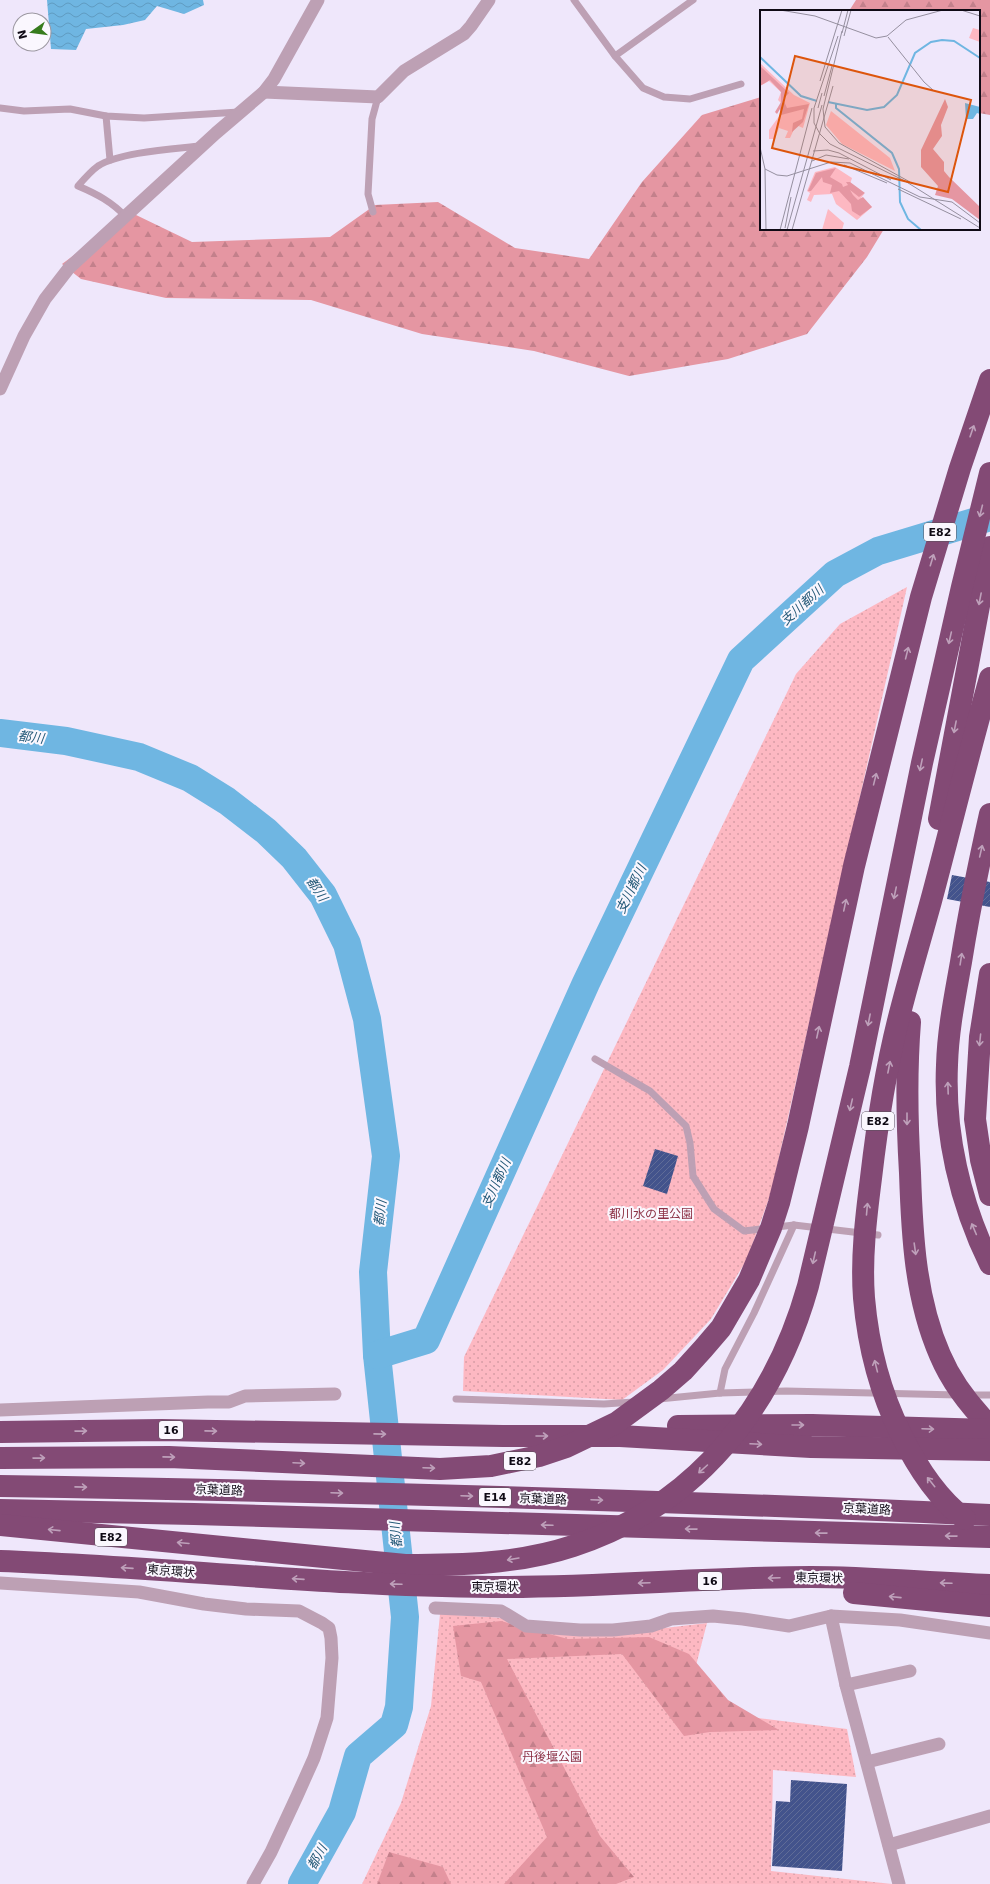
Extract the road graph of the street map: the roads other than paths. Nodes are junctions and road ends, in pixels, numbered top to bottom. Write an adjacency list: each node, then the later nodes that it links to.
1 (318, 0): 7 (street)
2 (489, 0): 8 (street)
3 (574, 0): 5 (lane)
4 (693, 0): 5 (lane)
5 (615, 56): 6 (lane)
6 (741, 84)
7 (264, 92): 8 (street); 10 (street)
8 (378, 97): 14 (lane)
9 (0, 108): 11 (lane)
10 (242, 112): 11 (lane); 12 (street)
11 (106, 116): 13 (lane)
12 (203, 146): 13 (lane); 15 (street)
13 (110, 160): 15 (lane)
14 (373, 212)
15 (126, 217): 17 (street)
16 (990, 380): 37 (highway, E82, one-way to 16)
17 (0, 389)
18 (990, 473): 41 (highway, E82, one-way to 41)
19 (990, 547): 34 (highway, E82, one-way to 34)
20 (990, 678): 42 (highway, E82, one-way to 20)
21 (990, 814): 28 (highway, one-way to 21)
22 (990, 974): 23 (highway)
23 (987, 1008): 25 (highway, one-way to 25)
24 (595, 1060): 26 (lane)
25 (990, 1195)
26 (794, 1225): 27 (lane); 29 (lane)
27 (878, 1235)
28 (990, 1264)
29 (720, 1393): 31 (lane); 32 (lane)
30 (335, 1394): 33 (street)
31 (990, 1395)
32 (456, 1399)
33 (0, 1410)
34 (990, 1426)
35 (0, 1432): 36 (highway, 16, one-way to 36)
36 (989, 1443)
37 (0, 1458)
38 (0, 1486): 40 (highway, 京葉道路 / E14, one-way to 40)
39 (0, 1510): 42 (highway, 京葉道路 / E14, one-way to 39)
40 (990, 1515)
41 (0, 1525)
42 (990, 1537)
43 (0, 1561): 46 (highway, 東京環状 / 16, one-way to 43)
44 (0, 1583): 57 (street)
45 (987, 1584): 46 (highway, 東京環状 / 16, one-way to 46)
46 (495, 1587): 47 (highway, one-way to 46)
47 (990, 1606)
48 (435, 1608): 49 (street)
49 (831, 1616): 50 (street); 52 (street)
50 (990, 1633)
51 (910, 1671): 52 (street)
52 (846, 1685): 54 (street)
53 (939, 1744): 54 (street)
54 (868, 1762): 56 (street)
55 (990, 1816): 56 (street)
56 (889, 1845): 58 (street)
57 (253, 1884)
58 (899, 1884)

